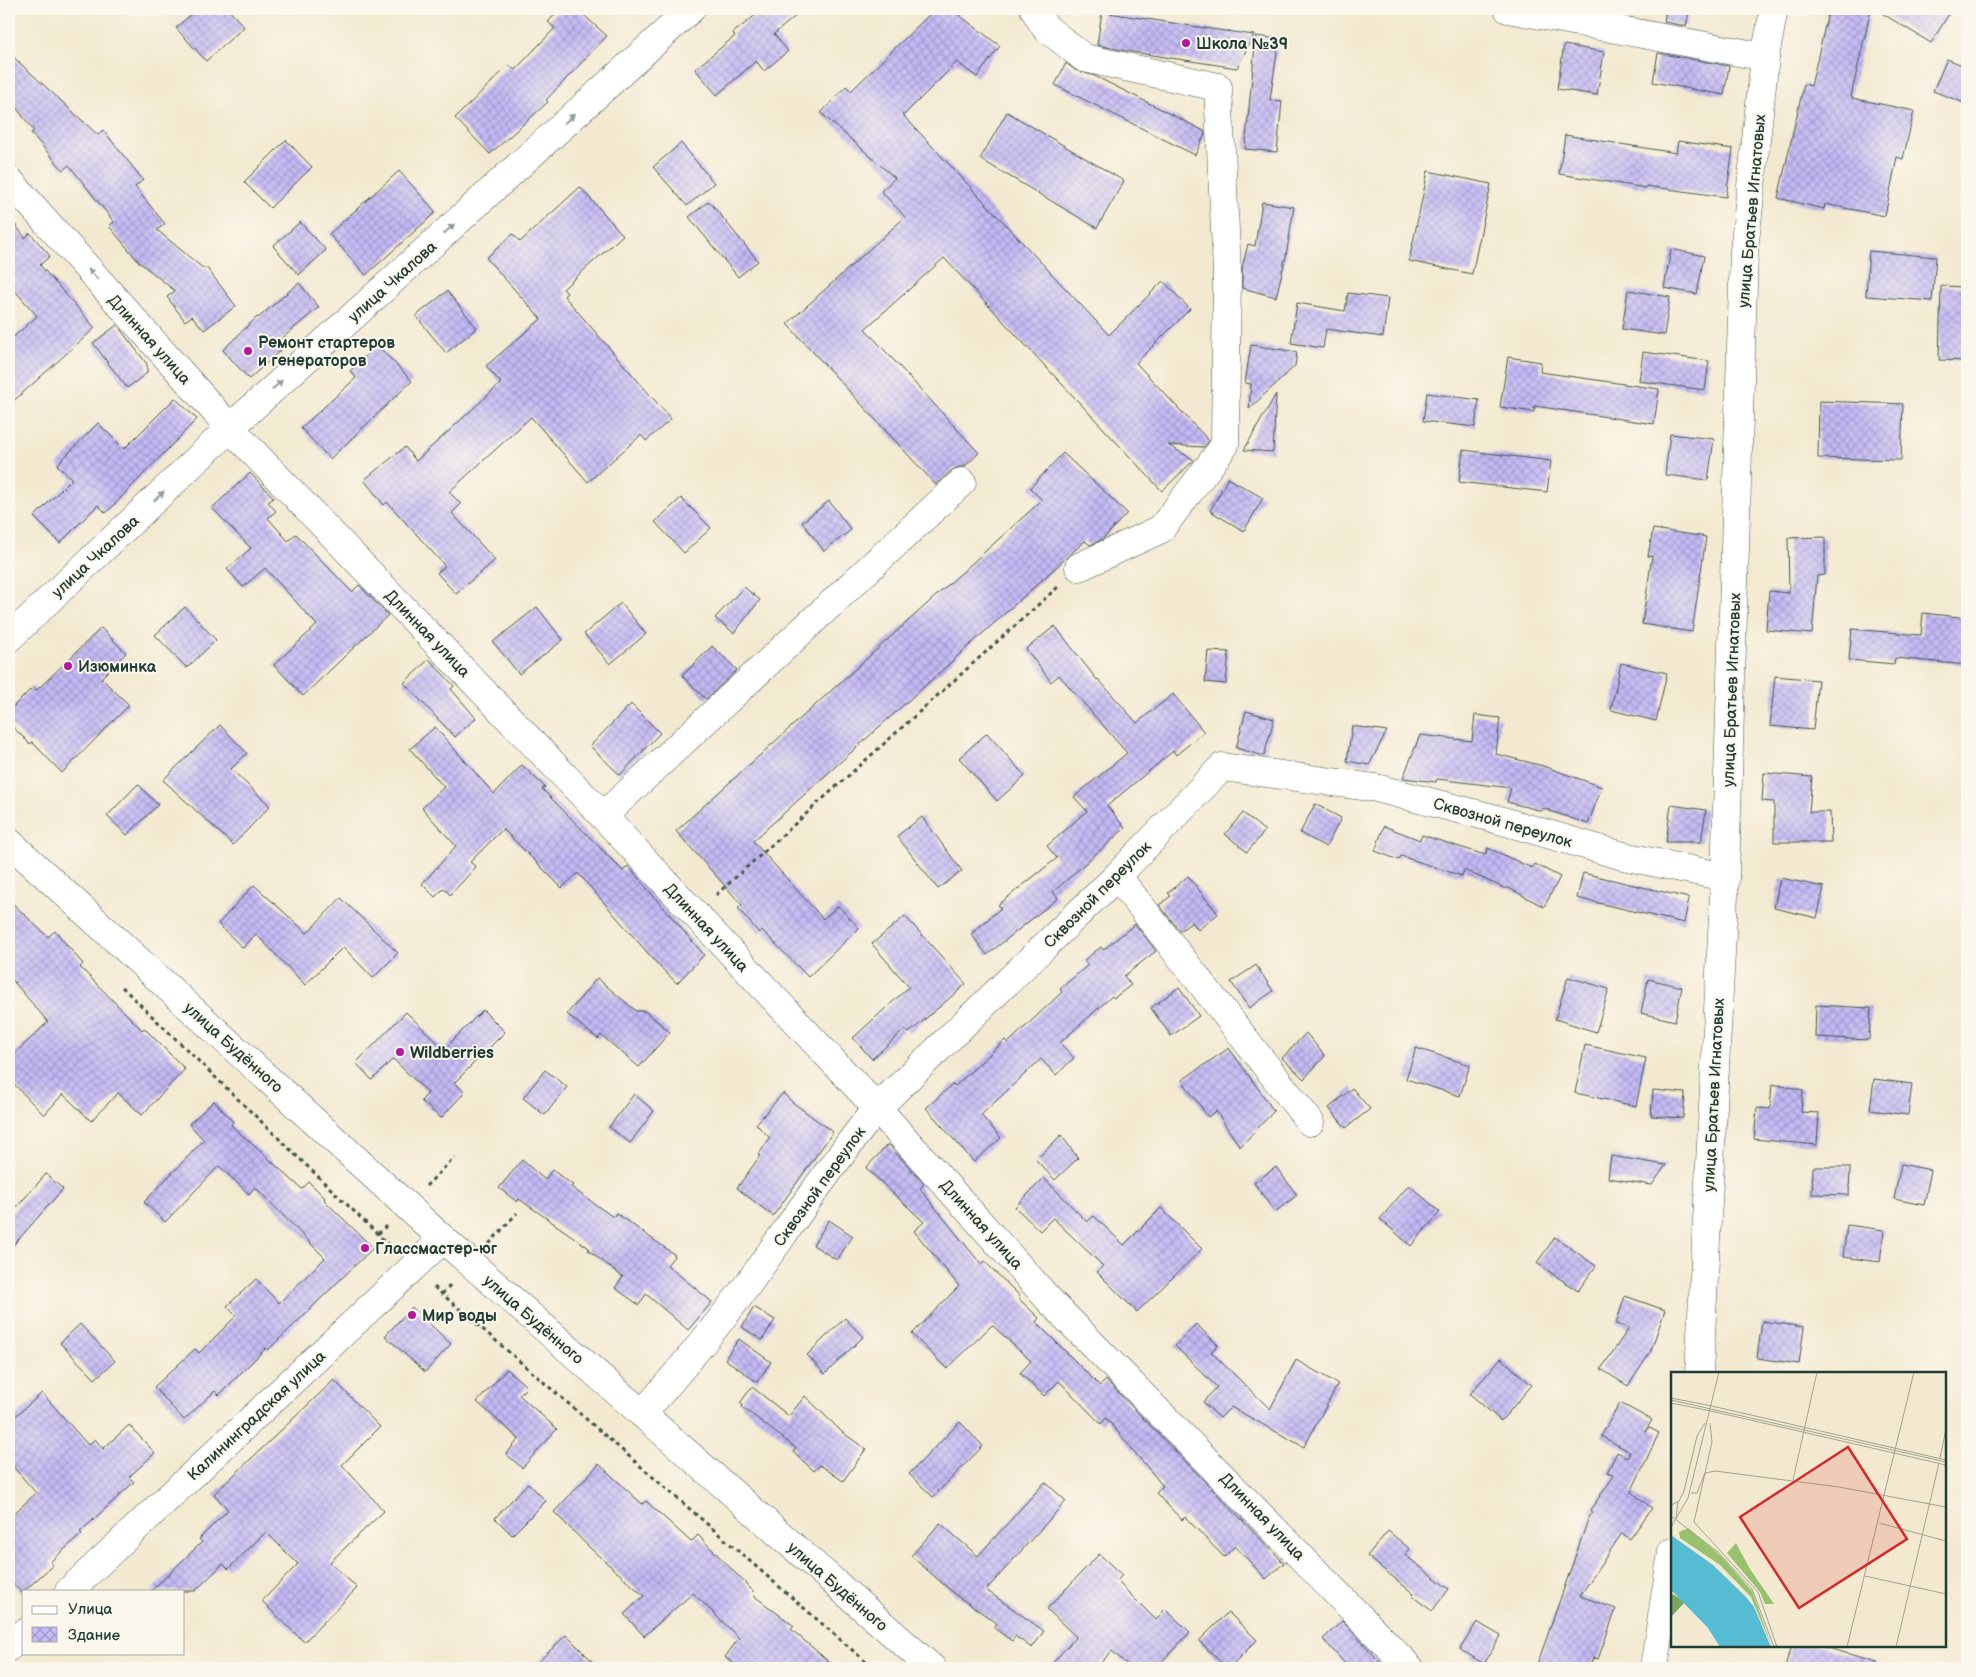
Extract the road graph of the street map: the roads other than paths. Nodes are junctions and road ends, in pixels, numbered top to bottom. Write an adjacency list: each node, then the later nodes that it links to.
1 (691, 9): 7 (street, улица Чкалова, one-way to 1)
2 (1034, 9): 9 (street)
3 (1508, 9): 5 (street)
4 (1774, 9): 5 (street, улица Братьев Игнатовых)
5 (1765, 56): 14 (street, улица Братьев Игнатовых)
6 (9, 180): 7 (street, Длинная улица, one-way to 6)
7 (230, 428): 10 (street, улица Чкалова, one-way to 7); 11 (street, Длинная улица)
8 (962, 482): 11 (street)
9 (1079, 567)
10 (9, 638)
11 (604, 816): 15 (street, Длинная улица)
12 (9, 842): 17 (street, улица Будённого)
13 (1116, 876): 14 (street, Сквозной переулок); 15 (street, Сквозной переулок); 16 (street)
14 (1725, 877): 18 (street, улица Братьев Игнатовых)
15 (877, 1108): 19 (street, Сквозной переулок); 25 (street, Длинная улица)
16 (1310, 1122)
17 (442, 1239): 19 (street, улица Будённого); 21 (street, Калининградская улица)
18 (1698, 1372)
19 (642, 1414): 24 (street, улица Будённого)
20 (1671, 1558): 26 (street)
21 (70, 1590)
22 (22, 1635): 23 (street)
23 (9, 1648)
24 (932, 1668)
25 (1410, 1668)
26 (1654, 1668)

